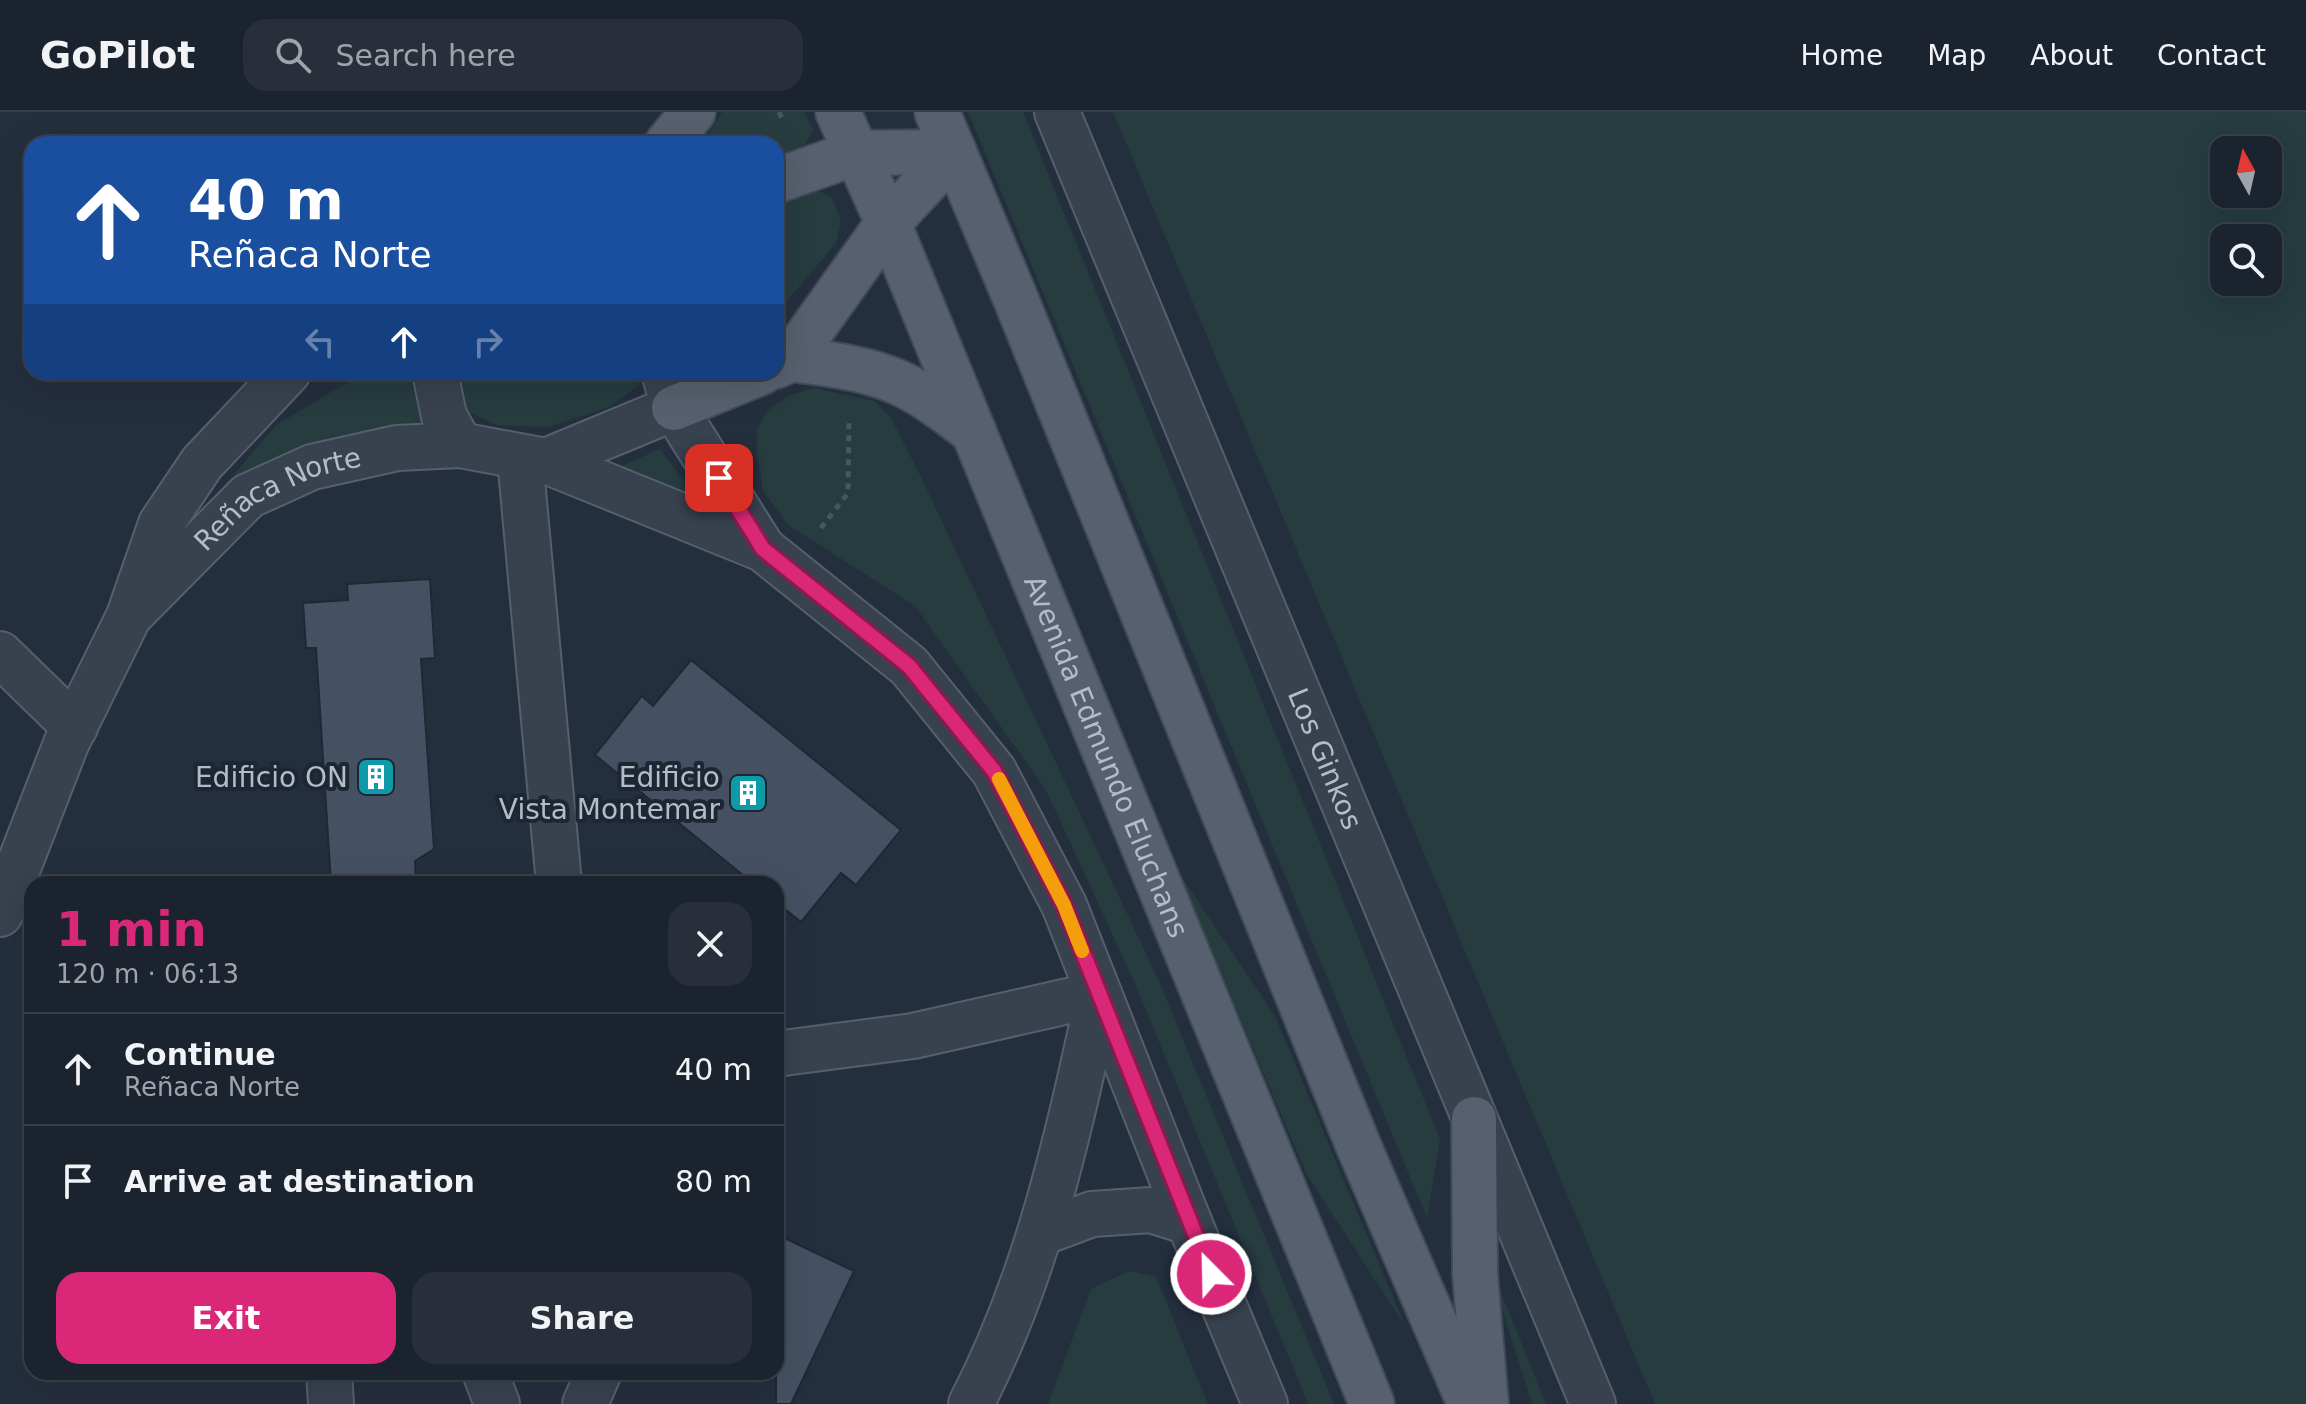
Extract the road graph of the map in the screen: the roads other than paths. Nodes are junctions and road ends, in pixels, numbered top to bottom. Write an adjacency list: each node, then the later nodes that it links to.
1 (693, 112): 5 (main road)
2 (838, 112): 7 (main road, Avenida Edmundo Eluchans)
3 (937, 112): 6 (main road)
4 (1057, 112): 27 (street, Los Ginkos)
5 (674, 136)
6 (954, 152): 7 (main road); 9 (main road); 39 (main road)
7 (855, 153): 8 (main road); 9 (main road, Avenida Edmundo Eluchans)
8 (784, 178)
9 (888, 223): 10 (main road); 16 (main road, Avenida Edmundo Eluchans)
10 (784, 356)
11 (784, 366): 16 (main road)
12 (280, 380): 20 (street, Reñaca Norte)
13 (437, 380): 17 (street)
14 (714, 380): 15 (main road)
15 (669, 390): 18 (street); 19 (street, Reñaca Norte)
16 (974, 432): 38 (main road, Avenida Edmundo Eluchans)
17 (460, 445): 18 (street, Reñaca Norte); 20 (street, Reñaca Norte)
18 (533, 459): 19 (street, Reñaca Norte); 23 (street)
19 (763, 549): 25 (street, Reñaca Norte)
20 (129, 616): 22 (street, Reñaca Norte)
21 (0, 654): 22 (street)
22 (75, 727): 24 (street, Reñaca Norte)
23 (559, 876)
24 (1, 906)
25 (1099, 994): 26 (street); 28 (street, Reñaca Norte); 29 (street)
26 (784, 1053)
27 (1474, 1119): 40 (main road); 41 (street, Los Ginkos)
28 (1189, 1222): 29 (street); 37 (street, Reñaca Norte)
29 (1041, 1233): 36 (street)
30 (330, 1380): 33 (street)
31 (488, 1380): 34 (street)
32 (596, 1380): 35 (street)
33 (331, 1404)
34 (497, 1404)
35 (585, 1404)
36 (971, 1404)
37 (1265, 1404)
38 (1372, 1404)
39 (1470, 1404)
40 (1486, 1404)
41 (1593, 1404)

